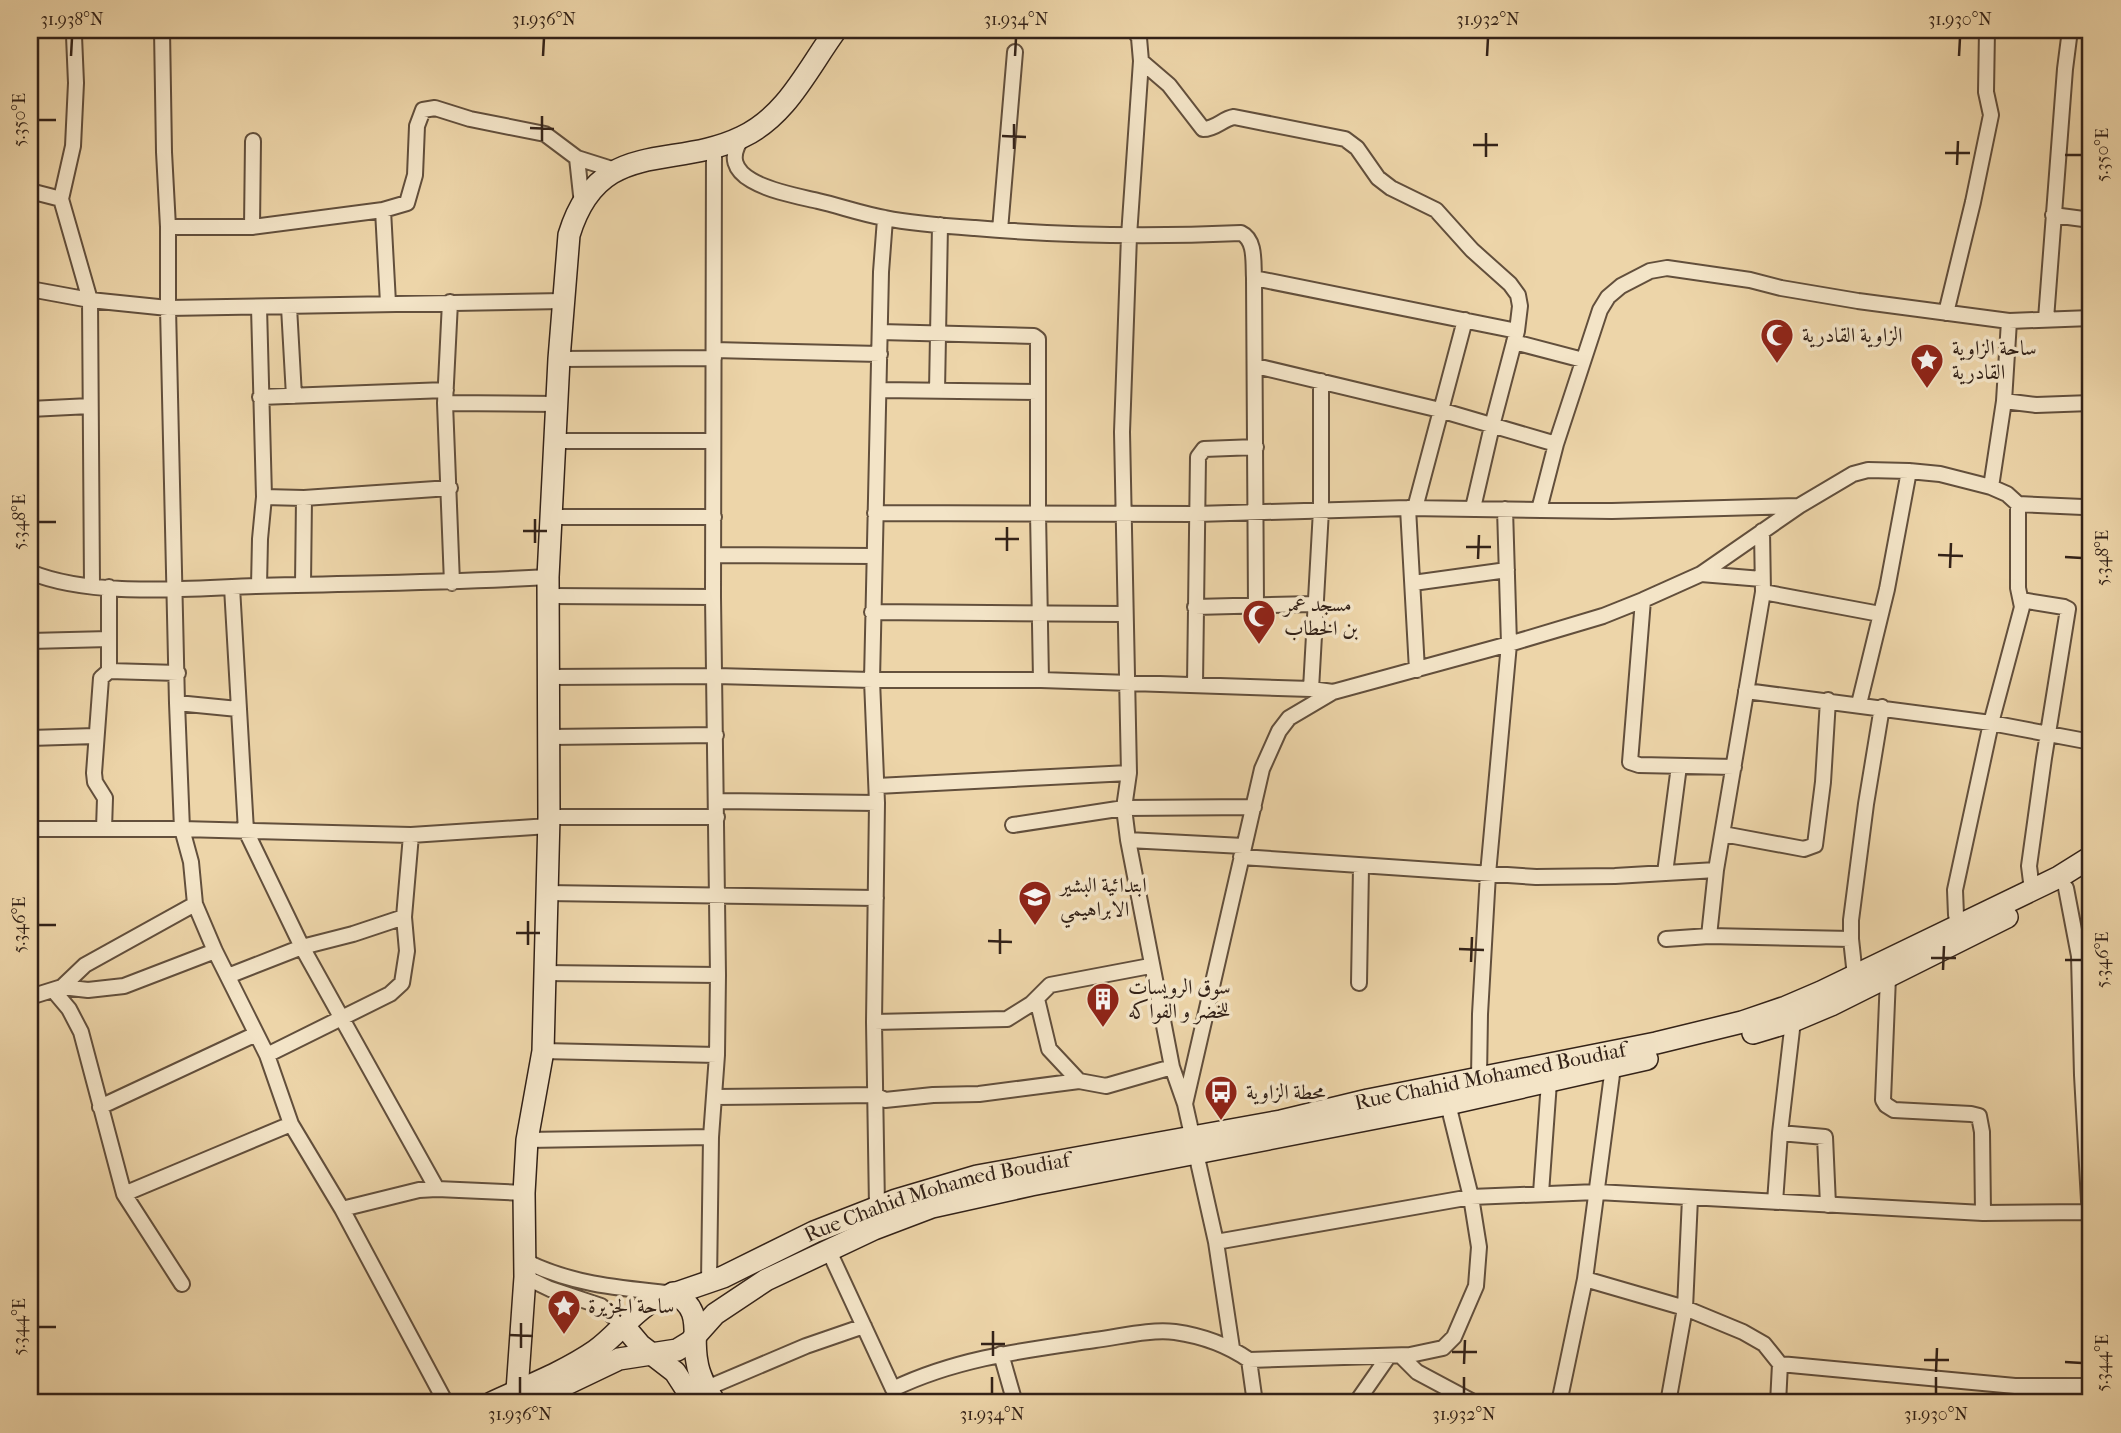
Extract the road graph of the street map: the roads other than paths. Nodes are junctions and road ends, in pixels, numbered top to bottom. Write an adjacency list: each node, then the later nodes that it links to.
1 (69, 30): 15 (street)
2 (162, 30): 22 (street)
3 (836, 30): 9 (main road)
4 (1134, 30): 8 (street)
5 (1987, 30): 35 (street)
6 (2070, 30): 18 (street)
7 (1015, 52): 24 (street)
8 (1141, 61): 25 (street); 42 (street)
9 (743, 137): 11 (main road); 19 (street)
10 (253, 141): 23 (street)
11 (714, 148): 13 (main road); 43 (street)
12 (577, 158): 13 (street); 16 (street); 17 (street)
13 (615, 170): 16 (main road)
14 (30, 191): 15 (street)
15 (61, 199): 28 (street)
16 (582, 204): 29 (main road)
17 (383, 209): 23 (street); 31 (street)
18 (2053, 215): 20 (street); 37 (street)
19 (885, 219): 21 (street); 40 (street)
20 (2091, 220)
21 (940, 225): 24 (street); 41 (street)
22 (168, 226): 23 (street); 34 (street)
23 (253, 227)
24 (1000, 230): 25 (street)
25 (1129, 236): 26 (street); 83 (street)
26 (1255, 278): 38 (street); 47 (street)
27 (30, 289): 28 (street)
28 (90, 300): 34 (street); 58 (street)
29 (563, 301): 30 (street); 45 (main road)
30 (450, 302): 31 (street); 54 (street)
31 (387, 303): 33 (street)
32 (259, 307): 33 (street); 34 (street); 53 (street)
33 (289, 307): 52 (street)
34 (168, 308): 101 (street)
35 (1945, 313): 39 (street); 46 (street)
36 (2091, 318): 37 (street)
37 (2046, 319): 39 (street)
38 (1465, 320): 42 (street); 60 (street)
39 (2009, 321): 55 (street)
40 (880, 332): 41 (street); 44 (street)
41 (937, 334): 50 (street); 51 (street)
42 (1515, 337): 46 (street); 61 (street)
43 (714, 354): 44 (street); 45 (street); 63 (street)
44 (880, 354): 49 (street)
45 (559, 359): 57 (main road)
46 (1583, 360): 64 (street)
47 (1256, 366): 48 (street); 65 (street)
48 (1321, 381): 60 (street); 77 (street)
49 (880, 390): 50 (street); 80 (street)
50 (937, 391): 51 (street)
51 (1038, 392): 81 (street)
52 (294, 396): 53 (street); 54 (street)
53 (260, 397): 69 (street)
54 (446, 397): 57 (street); 68 (street)
55 (2004, 401): 56 (street); 67 (street)
56 (2091, 403)
57 (557, 404): 62 (main road)
58 (90, 406): 59 (street); 94 (street)
59 (30, 409)
60 (1440, 410): 61 (street); 74 (street)
61 (1492, 426): 64 (street); 75 (street)
62 (555, 440): 63 (street); 84 (main road)
63 (713, 442): 85 (street)
64 (1556, 444): 78 (street)
65 (1256, 447): 79 (street); 82 (street)
66 (1909, 471): 67 (street); 72 (street); 111 (street)
67 (1991, 487): 71 (street)
68 (450, 488): 70 (street); 92 (street)
69 (264, 498): 70 (street); 95 (street)
70 (304, 498): 96 (street)
71 (2018, 504): 73 (street); 104 (street)
72 (1799, 506): 78 (street); 86 (street)
73 (2083, 507)
74 (1411, 508): 75 (street); 77 (street); 93 (street)
75 (1474, 508): 76 (street)
76 (1505, 509): 78 (street); 89 (street)
77 (1321, 510): 79 (street); 105 (street)
78 (1539, 510)
79 (1256, 512): 82 (street); 106 (street)
80 (875, 513): 81 (street); 88 (street)
81 (1038, 513): 83 (street); 109 (street)
82 (1196, 513): 83 (street); 107 (street)
83 (1124, 514): 110 (street)
84 (550, 517): 85 (street); 100 (main road)
85 (714, 517): 87 (street)
86 (1762, 531): 91 (street); 97 (street)
87 (713, 555): 88 (street); 102 (street)
88 (873, 556): 108 (street)
89 (1507, 570): 93 (street); 114 (street)
90 (30, 572): 94 (street)
91 (1701, 574): 97 (street); 103 (street)
92 (452, 583): 96 (street); 100 (street)
93 (1413, 583): 115 (street)
94 (92, 585): 98 (street)
95 (259, 586): 96 (street); 99 (street)
96 (303, 586)
97 (1763, 586): 111 (street); 125 (street)
98 (109, 587): 101 (street); 112 (street)
99 (232, 587): 101 (street); 131 (street)
100 (549, 587): 102 (street); 119 (main road)
101 (174, 589): 117 (street)
102 (713, 597): 118 (street)
103 (1643, 600): 114 (street); 139 (street)
104 (2021, 600): 132 (street); 133 (street)
105 (1314, 604): 106 (street); 124 (street)
106 (1256, 606): 107 (street)
107 (1195, 607): 123 (street)
108 (873, 612): 109 (street); 120 (street)
109 (1040, 614): 110 (street); 121 (street)
110 (1124, 614): 122 (street)
111 (1880, 614): 129 (street)
112 (109, 639): 113 (street); 116 (street)
113 (30, 640)
114 (1509, 644): 115 (street); 163 (street)
115 (1417, 670): 126 (street)
116 (109, 671): 117 (street); 135 (street)
117 (178, 673): 128 (street)
118 (716, 676): 119 (street); 120 (street); 134 (street)
119 (550, 677): 136 (main road)
120 (872, 680): 121 (street); 142 (street)
121 (1041, 680): 122 (street)
122 (1126, 682): 123 (street); 141 (street)
123 (1195, 684): 124 (street)
124 (1311, 689): 126 (street)
125 (1746, 691): 127 (street); 140 (street)
126 (1333, 692): 145 (street)
127 (1828, 700): 129 (street); 154 (street)
128 (177, 703): 131 (street); 152 (street)
129 (1859, 704): 130 (street)
130 (1882, 707): 132 (street); 174 (street)
131 (238, 709): 153 (street)
132 (1992, 723): 133 (street); 171 (street)
133 (2048, 733): 138 (street); 165 (street)
134 (716, 735): 136 (street); 143 (street)
135 (95, 736): 137 (street); 150 (street)
136 (550, 737): 148 (main road)
137 (30, 738)
138 (2091, 742)
139 (1679, 766): 140 (street); 161 (street)
140 (1734, 767): 154 (street)
141 (1129, 773): 142 (street); 146 (street)
142 (877, 786): 144 (street)
143 (717, 801): 144 (street); 147 (street)
144 (877, 803): 168 (street)
145 (1254, 807): 146 (street); 157 (street)
146 (1124, 808): 149 (street); 156 (street)
147 (717, 817): 148 (street); 167 (street)
148 (549, 822): 155 (street); 166 (main road)
149 (1013, 825)
150 (104, 828): 151 (street); 152 (street)
151 (30, 829)
152 (182, 829): 153 (street); 169 (street)
153 (246, 831): 155 (street); 175 (street)
154 (1723, 834): 160 (street)
155 (411, 835): 170 (street)
156 (1128, 840): 157 (street); 178 (street)
157 (1242, 851): 159 (street); 203 (street)
158 (2091, 857): 165 (main road, Rue Chahid Mohamed Boudiaf)
159 (1361, 867): 163 (street); 184 (street)
160 (1716, 870): 161 (street); 172 (street)
161 (1665, 873): 163 (street)
162 (2091, 873): 164 (main road, Rue Chahid Mohamed Boudiaf)
163 (1488, 874): 198 (street)
164 (2066, 888): 177 (street); 183 (main road, Rue Chahid Mohamed Boudiaf)
165 (2032, 890): 171 (main road, Rue Chahid Mohamed Boudiaf)
166 (547, 893): 167 (street); 179 (main road)
167 (716, 895): 168 (street); 180 (street)
168 (876, 898): 191 (street)
169 (195, 904): 176 (street); 185 (street)
170 (404, 917): 175 (street); 189 (street)
171 (1962, 924): 182 (main road, Rue Chahid Mohamed Boudiaf)
172 (1709, 936): 173 (street); 174 (street)
173 (1666, 939)
174 (1851, 939): 182 (street)
175 (302, 947): 181 (street); 189 (street)
176 (215, 951): 181 (street); 185 (street)
177 (2085, 955): 188 (street)
178 (1150, 966): 187 (street); 196 (street)
179 (545, 973): 180 (street); 193 (main road)
180 (718, 975): 195 (street)
181 (228, 976): 192 (street)
182 (1855, 976): 198 (main road, Rue Chahid Mohamed Boudiaf)
183 (1888, 977): 190 (main road, Rue Chahid Mohamed Boudiaf); 225 (street)
184 (1359, 983)
185 (57, 988): 186 (street); 205 (street)
186 (30, 997)
187 (1037, 999): 191 (street); 199 (street)
188 (2086, 1015): 206 (street)
189 (342, 1016): 194 (street); 212 (street)
190 (1793, 1021): 197 (main road, Rue Chahid Mohamed Boudiaf); 208 (street)
191 (874, 1022): 201 (street)
192 (256, 1034): 194 (street); 205 (street)
193 (543, 1051): 195 (street); 210 (main road)
194 (267, 1055): 207 (street)
195 (717, 1055): 202 (street)
196 (1172, 1067): 199 (street); 203 (street)
197 (1613, 1067): 200 (main road, Rue Chahid Mohamed Boudiaf); 214 (street)
198 (1479, 1078): 211 (main road, Rue Chahid Mohamed Boudiaf)
199 (1079, 1081): 201 (street)
200 (1549, 1082): 204 (main road, Rue Chahid Mohamed Boudiaf); 217 (street)
201 (875, 1094): 202 (street); 223 (street)
202 (715, 1097): 209 (street)
203 (1185, 1104): 211 (street)
204 (1448, 1104): 211 (main road, Rue Chahid Mohamed Boudiaf); 218 (street)
205 (100, 1107): 216 (street)
206 (2088, 1115): 213 (street)
207 (291, 1124): 216 (street); 222 (street)
208 (1780, 1133): 220 (street); 221 (street)
209 (711, 1137): 210 (street); 231 (street)
210 (527, 1140): 215 (main road)
211 (1194, 1146): 223 (main road, Rue Chahid Mohamed Boudiaf); 227 (street)
212 (437, 1189): 215 (street); 222 (street)
213 (2090, 1189): 224 (street)
214 (1597, 1192): 217 (street); 219 (street); 230 (street)
215 (524, 1193): 229 (main road)
216 (124, 1194): 232 (street)
217 (1541, 1194): 218 (street)
218 (1471, 1197): 227 (street); 241 (street)
219 (1690, 1198): 220 (street); 234 (street)
220 (1775, 1202): 221 (street)
221 (1828, 1205): 225 (street)
222 (342, 1209): 249 (street)
223 (884, 1211): 228 (main road, Rue Chahid Mohamed Boudiaf); 231 (main road, Rue Chahid Mohamed Boudiaf)
224 (2089, 1212): 225 (street); 226 (street)
225 (1983, 1213)
226 (2091, 1237)
227 (1216, 1242): 238 (street)
228 (828, 1249): 236 (street); 237 (main road, Rue Chahid Mohamed Boudiaf)
229 (525, 1269): 233 (street); 235 (street); 247 (main road)
230 (1585, 1279): 234 (street); 256 (street)
231 (709, 1282): 233 (main road, Rue Chahid Mohamed Boudiaf)
232 (182, 1284)
233 (673, 1293): 235 (main road, Rue Chahid Mohamed Boudiaf); 237 (main road)
234 (1685, 1308): 243 (street); 257 (street)
235 (624, 1326): 240 (main road); 247 (main road, Rue Chahid Mohamed Boudiaf)
236 (864, 1326): 246 (street); 248 (street)
237 (696, 1336): 240 (main road, Rue Chahid Mohamed Boudiaf); 248 (main road)
238 (1232, 1348): 239 (street); 242 (street)
239 (1001, 1353): 246 (street); 252 (street)
240 (654, 1355): 247 (main road, Rue Chahid Mohamed Boudiaf); 248 (main road)
241 (1394, 1357): 242 (street); 254 (street); 255 (street)
242 (1249, 1360): 253 (street)
243 (1780, 1364): 244 (street); 258 (street)
244 (2015, 1386): 245 (street); 259 (street)
245 (2091, 1386)
246 (893, 1389): 251 (street)
247 (522, 1397): 250 (main road, Rue Chahid Mohamed Boudiaf)
248 (705, 1398)
249 (446, 1403)
250 (491, 1403)
251 (900, 1403)
252 (1015, 1403)
253 (1255, 1403)
254 (1356, 1403)
255 (1475, 1403)
256 (1559, 1403)
257 (1668, 1403)
258 (1778, 1403)
259 (2015, 1403)

